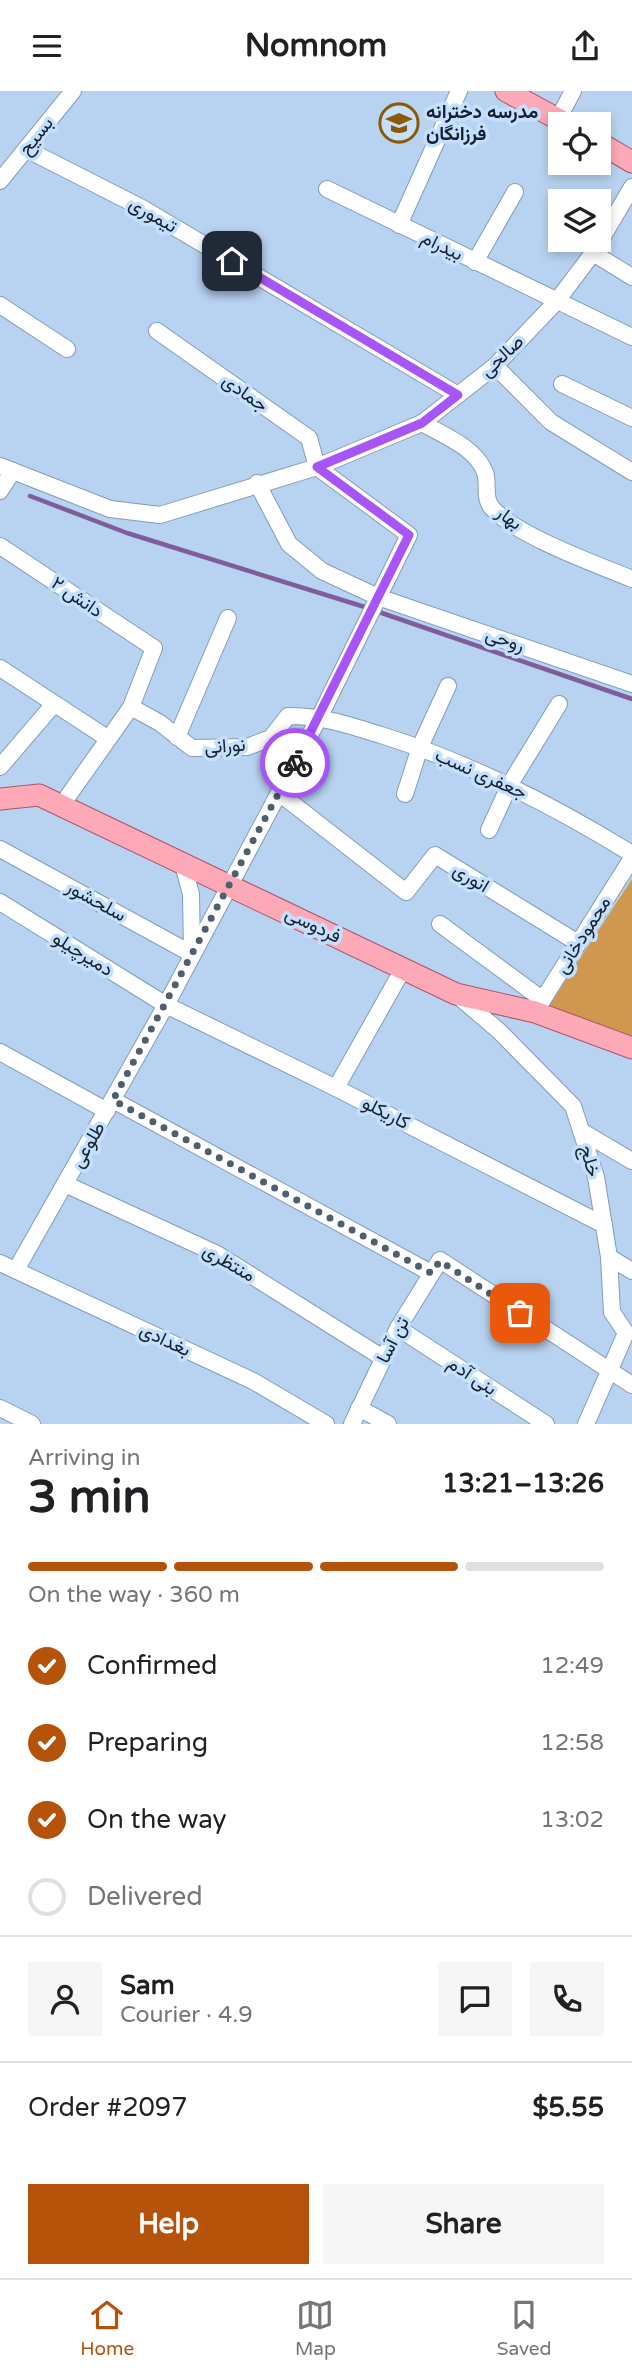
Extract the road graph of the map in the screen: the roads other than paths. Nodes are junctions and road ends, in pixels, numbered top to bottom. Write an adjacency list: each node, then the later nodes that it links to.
1 (73, 91): 7 (street, بسیح)
2 (459, 91): 14 (street)
3 (506, 91): 6 (main road)
4 (573, 91): 5 (street)
5 (566, 112)
6 (548, 114)
7 (26, 149): 10 (street, بسیح); 25 (street, تیموری)
8 (611, 150): 9 (main road)
9 (632, 162)
10 (1, 178)
11 (632, 187): 15 (street, صالحی)
12 (327, 189): 14 (street, بیدرام)
13 (515, 192): 16 (street)
14 (399, 225): 16 (street, بیدرام)
15 (593, 253): 17 (street); 18 (street, صالحی)
16 (475, 262): 18 (street, بیدرام)
17 (632, 277)
18 (556, 302): 21 (street, بیدرام); 23 (street, صالحی)
19 (0, 305): 22 (street)
20 (157, 331): 28 (street, جمادی)
21 (632, 337)
22 (67, 349)
23 (495, 366): 25 (street, صالحی); 30 (street)
24 (562, 384): 26 (street)
25 (458, 395): 27 (street, صالحی)
26 (632, 418)
27 (422, 423): 28 (street, صالحی); 34 (street, بهار)
28 (317, 467): 31 (street, صالحی); 35 (street, طلوعی)
29 (6, 469): 31 (street, صالحی); 32 (street)
30 (632, 471)
31 (257, 483): 35 (street, روحی)
32 (0, 491)
33 (0, 546): 42 (street, دانش ۲)
34 (632, 579)
35 (378, 597): 38 (street, روحی); 43 (street, طلوعی)
36 (228, 618): 44 (street)
37 (0, 668): 40 (street)
38 (632, 684)
39 (448, 686): 46 (street)
40 (54, 703): 45 (street); 47 (street)
41 (559, 704): 48 (street)
42 (131, 707): 44 (street, نورانی); 45 (street)
43 (320, 716): 44 (street, نورانی); 46 (street, جعفری نسب); 49 (street, طلوعی)
44 (177, 737)
45 (107, 738): 52 (street)
46 (420, 747): 48 (street, جعفری نسب); 50 (street)
47 (0, 767)
48 (510, 784): 53 (street); 55 (street, جعفری نسب)
49 (279, 793): 57 (street, طلوعی); 60 (street, انوری)
50 (405, 794)
51 (0, 799): 52 (main road, فردوسی)
52 (61, 806): 56 (main road, فردوسی)
53 (489, 830)
54 (0, 849): 61 (street, سلحشور)
55 (632, 856): 60 (street, محمودخانی)
56 (182, 861): 57 (main road, فردوسی); 61 (street)
57 (228, 884): 61 (street, طلوعی); 62 (main road, فردوسی)
58 (0, 902): 64 (street, دمیرچیلو)
59 (440, 924): 65 (street)
60 (578, 943): 65 (street, محمودخانی)
61 (192, 954): 64 (street, طلوعی)
62 (403, 969): 63 (main road, فردوسی); 68 (street)
63 (456, 994): 65 (main road, فردوسی); 70 (street, خلج)
64 (166, 1005): 68 (street, کاریکلو); 69 (street, طلوعی)
65 (539, 1006): 66 (main road, فردوسی)
66 (632, 1048)
67 (0, 1052): 69 (street)
68 (336, 1088): 73 (street, کاریکلو)
69 (110, 1105): 72 (street, طلوعی); 76 (street)
70 (581, 1131): 71 (street); 73 (street, خلج)
71 (632, 1161)
72 (65, 1184): 77 (street, طلوعی); 80 (street, منتظری)
73 (604, 1225): 74 (street, خلج)
74 (609, 1257): 78 (street); 81 (street, خلج)
75 (0, 1263): 77 (street, بغدادی)
76 (435, 1267): 79 (street, تن آسا); 81 (street)
77 (16, 1270): 86 (street, بغدادی)
78 (632, 1271)
79 (398, 1328): 80 (street, تن آسا); 89 (street, بنی آدم)
80 (383, 1358): 84 (street, تن آسا)
81 (610, 1372): 82 (street); 90 (street)
82 (632, 1385)
83 (0, 1408): 85 (street)
84 (359, 1408): 87 (street, تن آسا); 88 (street)
85 (29, 1423)
86 (326, 1424)
87 (352, 1424)
88 (388, 1424)
89 (546, 1424)
90 (586, 1424)

